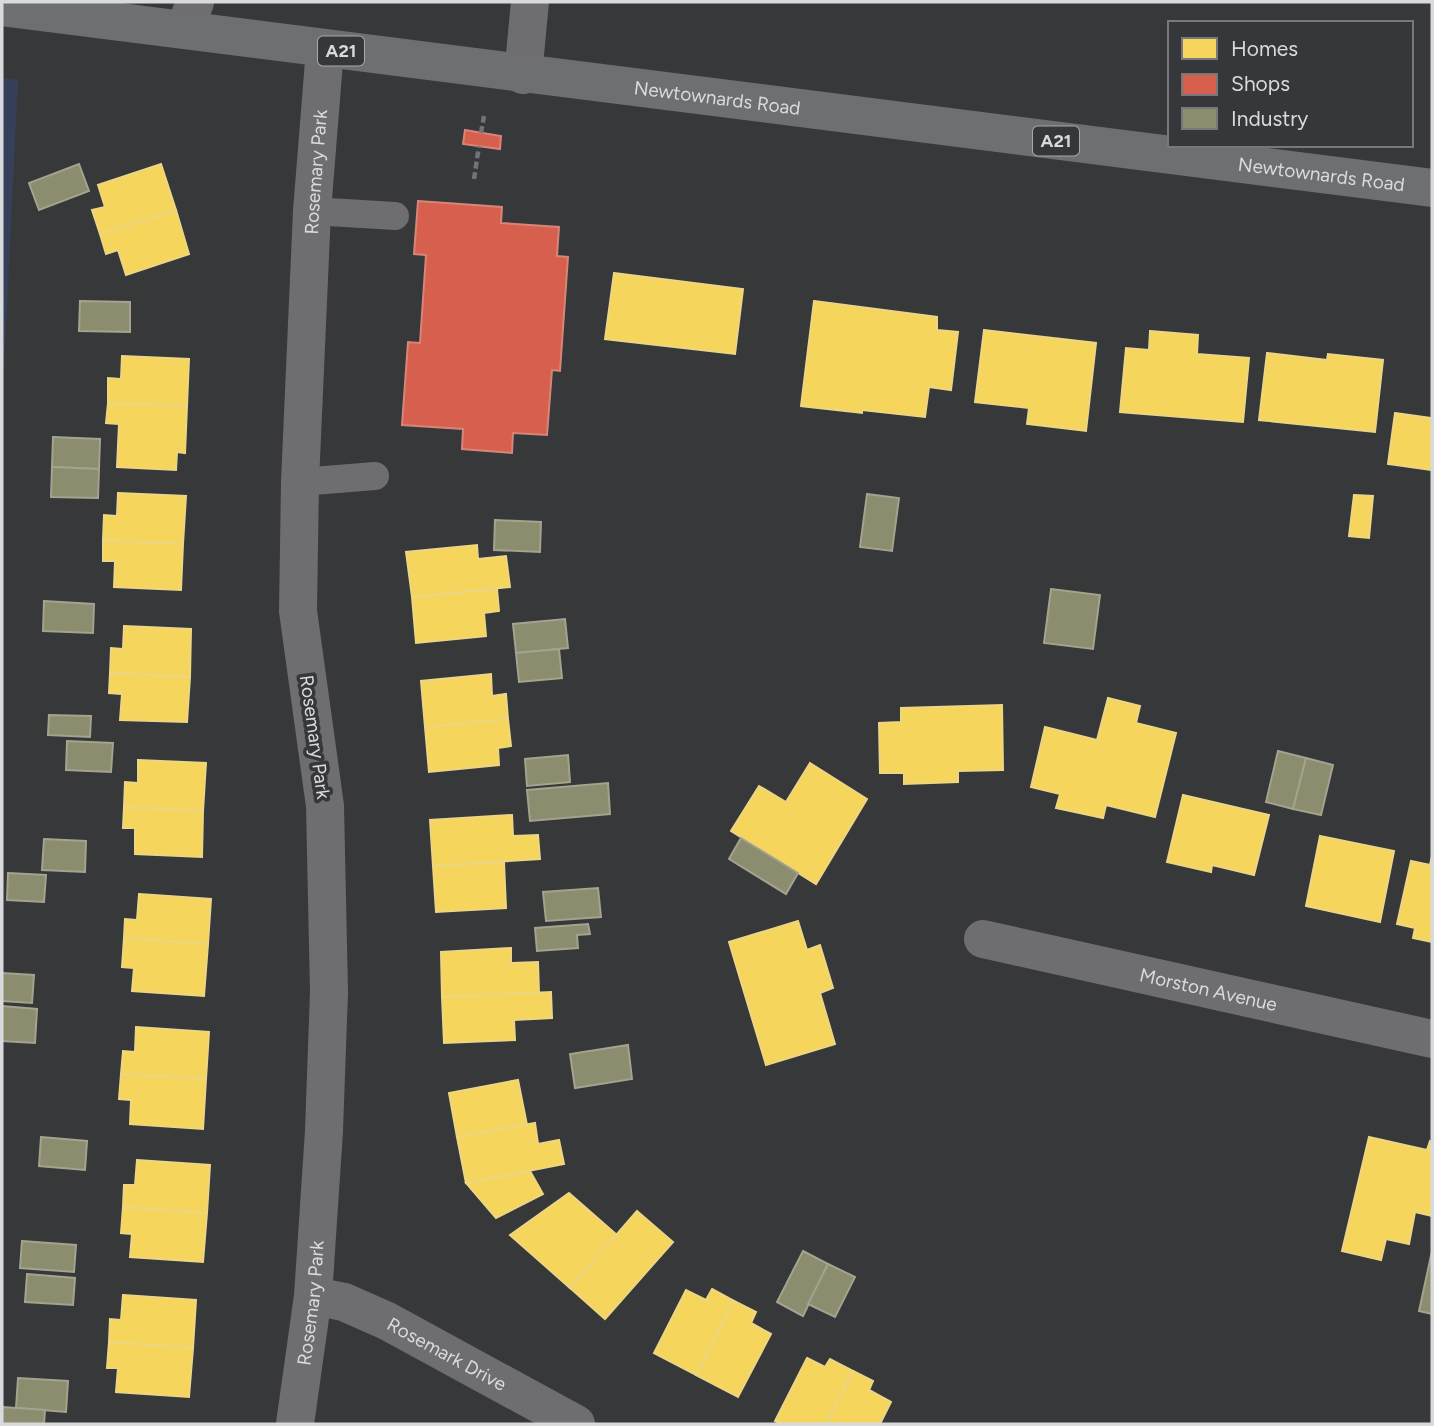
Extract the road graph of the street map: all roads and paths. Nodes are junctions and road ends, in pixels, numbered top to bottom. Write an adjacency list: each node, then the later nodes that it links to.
1 (530, 2): 5 (street)
2 (2, 7): 3 (main road, Newtownards Road / A21)
3 (190, 15): 4 (main road, Newtownards Road / A21)
4 (325, 49): 5 (main road, Newtownards Road / A21); 9 (street, Rosemary Park)
5 (523, 75): 8 (main road, Newtownards Road / A21)
6 (479, 146): 7 (path)
7 (474, 179)
8 (1432, 188)
9 (312, 211): 10 (lane); 12 (street, Rosemary Park)
10 (395, 216)
11 (374, 476): 12 (lane)
12 (300, 482): 15 (street, Rosemary Park)
13 (983, 939): 14 (street, Morston Avenue)
14 (1432, 1039)
15 (313, 1296): 16 (street, Rosemary Park); 17 (street, Rosemark Drive)
16 (295, 1424)
17 (576, 1424)

